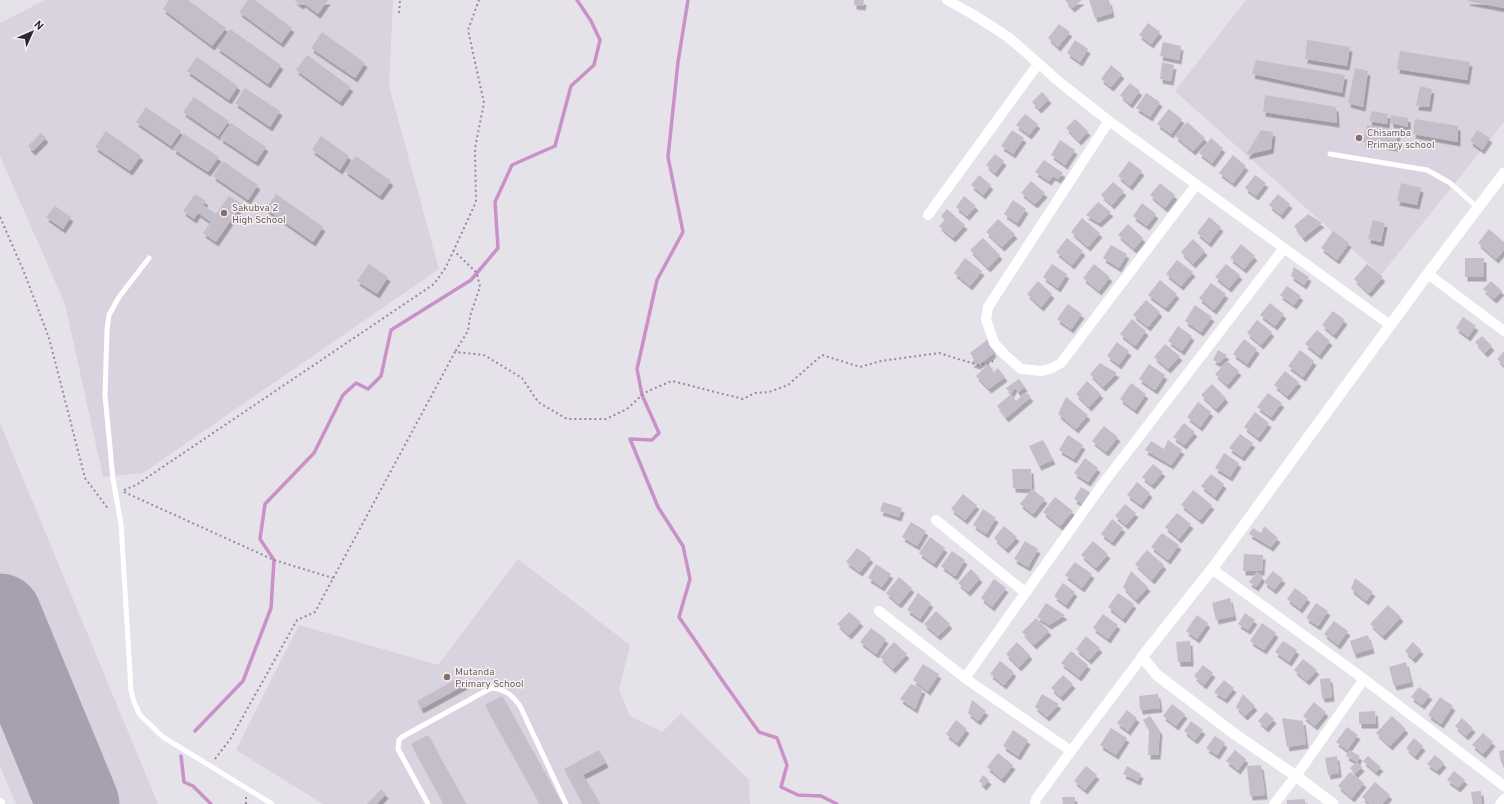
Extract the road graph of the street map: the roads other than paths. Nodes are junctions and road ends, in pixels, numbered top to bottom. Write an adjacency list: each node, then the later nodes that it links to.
1 (946, 0): 2 (street)
2 (1038, 64): 3 (street); 8 (street)
3 (1109, 121): 6 (street); 6 (street)
4 (1330, 154): 7 (lane)
5 (1502, 180): 7 (street)
6 (1196, 185): 9 (street)
7 (1478, 208): 11 (street)
8 (928, 215)
9 (1284, 248): 12 (street); 16 (street)
10 (149, 258): 25 (lane)
11 (1428, 274): 12 (street); 13 (street)
12 (1390, 325): 15 (street)
13 (1504, 331)
14 (936, 520): 16 (street)
15 (1212, 569): 18 (street); 20 (street)
16 (1028, 590): 19 (street)
17 (879, 611): 19 (street)
18 (1142, 657): 21 (street); 22 (street)
19 (965, 678): 21 (street)
20 (1364, 678): 22 (street); 23 (street)
21 (1070, 751): 28 (street)
22 (1296, 776): 29 (street); 30 (street)
23 (1504, 786)
24 (1504, 799): 31 (street)
25 (272, 804)
26 (428, 804): 27 (lane)
27 (566, 804)
28 (1035, 804)
29 (1274, 804)
30 (1333, 804)
31 (1500, 804)

